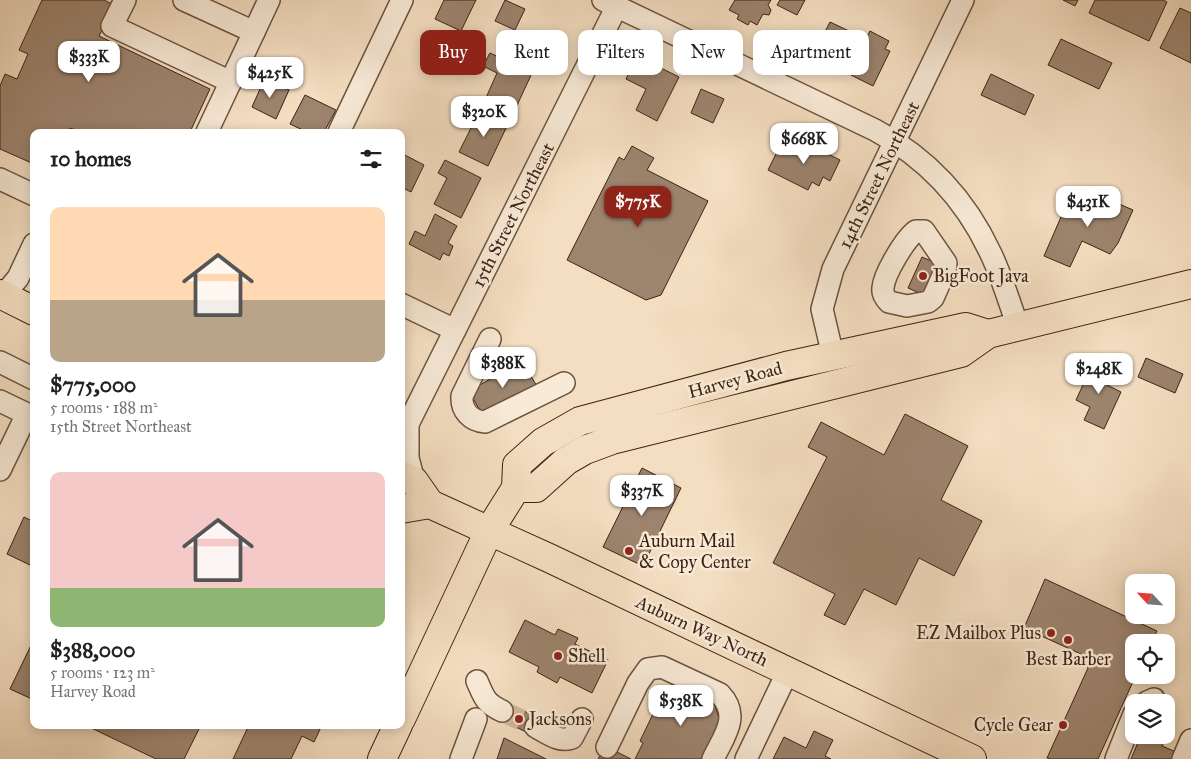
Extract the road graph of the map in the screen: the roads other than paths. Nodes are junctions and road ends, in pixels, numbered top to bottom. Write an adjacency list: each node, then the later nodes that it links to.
1 (125, 0): 8 (street)
2 (184, 0): 7 (street)
3 (269, 0): 7 (street)
4 (402, 0): 10 (street)
5 (963, 0): 11 (street, 14th Street Northeast)
6 (610, 3): 11 (street); 20 (street, 15th Street Northeast)
7 (254, 32): 8 (street)
8 (231, 82): 9 (street)
9 (208, 129)
10 (341, 129)
11 (896, 142): 19 (street); 23 (street, 14th Street Northeast)
12 (0, 179): 13 (street)
13 (30, 193)
14 (30, 252): 16 (street)
15 (1191, 284): 19 (main road, Harvey Road)
16 (1, 295): 18 (main road)
17 (405, 306): 20 (street)
18 (30, 309)
19 (1018, 326): 21 (main road, Harvey Road)
20 (455, 330): 31 (street, 15th Street Northeast)
21 (988, 334): 23 (main road, Harvey Road); 30 (main road, Harvey Road)
22 (490, 339): 27 (street)
23 (833, 356): 25 (main road, Harvey Road)
24 (0, 362): 26 (street)
25 (786, 366): 30 (main road); 34 (main road, Harvey Road)
26 (30, 377)
27 (564, 383)
28 (0, 401): 29 (street)
29 (30, 407): 32 (street)
30 (711, 415): 34 (main road, Harvey Road)
31 (405, 426): 33 (street, 15th Street Northeast)
32 (0, 470)
33 (407, 478): 35 (main road)
34 (516, 488): 37 (main road, Harvey Road)
35 (430, 504): 36 (main road); 37 (main road, Auburn Way North)
36 (405, 508)
37 (490, 531): 38 (main road, Auburn Way North); 40 (main road)
38 (788, 671): 52 (street); 53 (main road, Auburn Way North)
39 (477, 681): 41 (street)
40 (405, 711)
41 (502, 711)
42 (476, 719): 50 (street)
43 (582, 719): 44 (street)
44 (536, 727)
45 (396, 729): 49 (main road)
46 (1125, 736): 54 (street)
47 (1191, 740): 55 (street)
48 (607, 747): 51 (street)
49 (382, 759)
50 (461, 759)
51 (713, 759)
52 (746, 759)
53 (972, 759)
54 (1116, 759)
55 (1183, 759)

